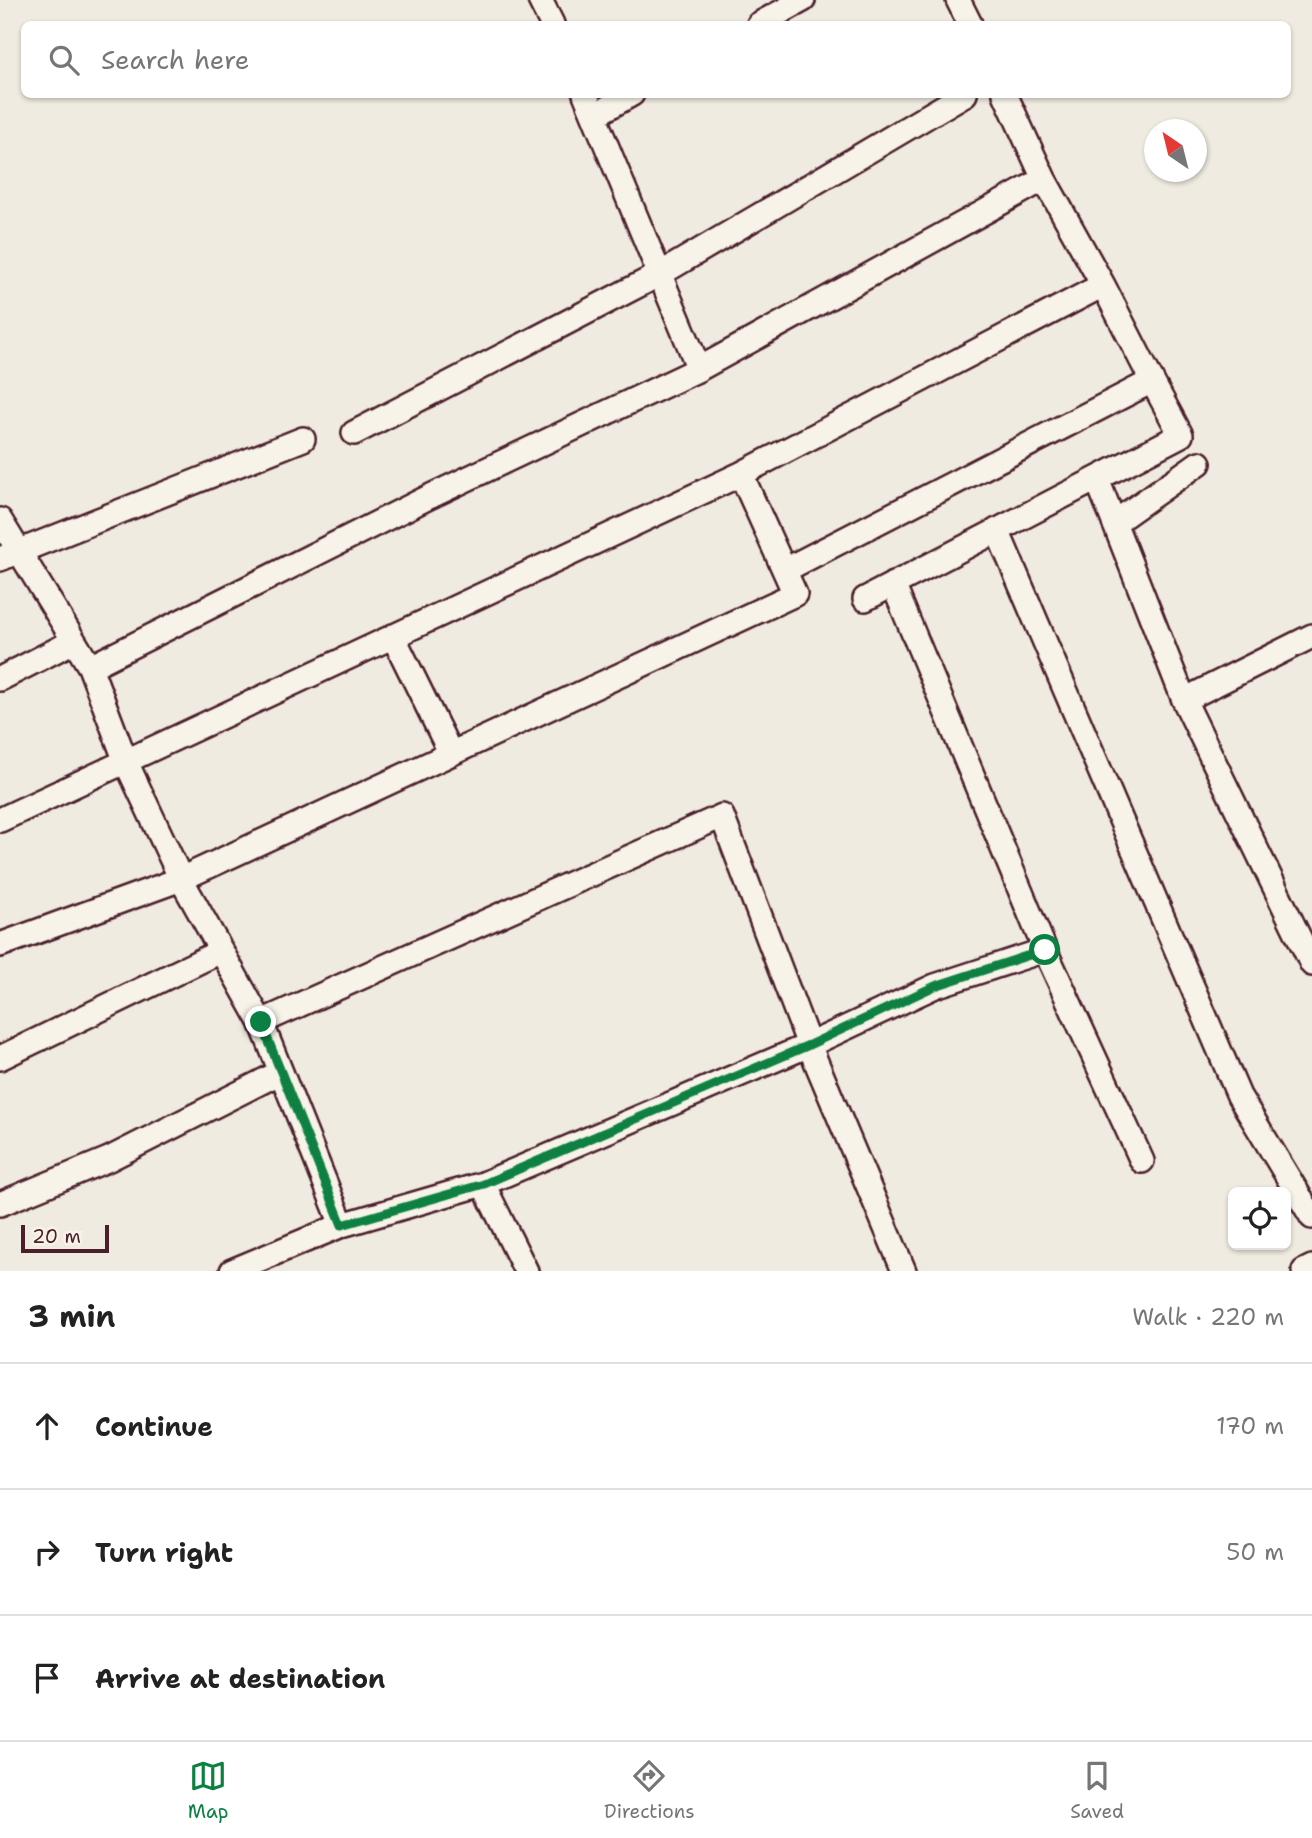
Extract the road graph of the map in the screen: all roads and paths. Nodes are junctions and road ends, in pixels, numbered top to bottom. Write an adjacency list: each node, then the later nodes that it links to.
1 (540, 0): 4 (street)
2 (803, 0): 5 (street)
3 (958, 0): 6 (street)
4 (550, 21)
5 (764, 21)
6 (968, 21)
7 (617, 98): 10 (street)
8 (958, 98): 12 (street)
9 (1007, 98): 11 (street)
10 (590, 105): 12 (street)
11 (1044, 179): 13 (street); 14 (street)
12 (660, 274): 14 (street); 16 (street)
13 (1103, 285): 15 (street); 19 (street)
14 (699, 369): 31 (street)
15 (1152, 381): 20 (street); 25 (street)
16 (354, 433)
17 (303, 439): 24 (street)
18 (1199, 463): 22 (street)
19 (741, 474): 25 (street); 28 (street)
20 (1097, 479): 22 (street); 23 (street)
21 (0, 520): 24 (street)
22 (1114, 523): 33 (street)
23 (997, 530): 26 (street); 49 (street)
24 (10, 555): 30 (street)
25 (785, 570): 34 (street)
26 (893, 584): 27 (street); 39 (street)
27 (865, 599)
28 (394, 636): 34 (street); 35 (street)
29 (1312, 636): 33 (street)
30 (74, 641): 31 (street); 32 (street)
31 (90, 667): 35 (street)
32 (0, 679)
33 (1184, 700): 41 (street)
34 (451, 754): 37 (street)
35 (126, 762): 36 (street); 37 (street)
36 (0, 820)
37 (181, 879): 38 (street); 40 (street)
38 (0, 945)
39 (1045, 950): 43 (street); 46 (street)
40 (221, 951): 42 (street); 44 (street)
41 (1312, 964)
42 (261, 1022): 43 (street); 45 (street)
43 (809, 1045): 47 (street); 54 (street)
44 (0, 1058)
45 (281, 1072): 48 (street); 50 (street)
46 (1142, 1161)
47 (484, 1184): 50 (street); 53 (street)
48 (0, 1204)
49 (1312, 1217)
50 (342, 1225): 52 (street)
51 (1312, 1268): 55 (street)
52 (232, 1271)
53 (526, 1271)
54 (904, 1271)
55 (1304, 1271)

